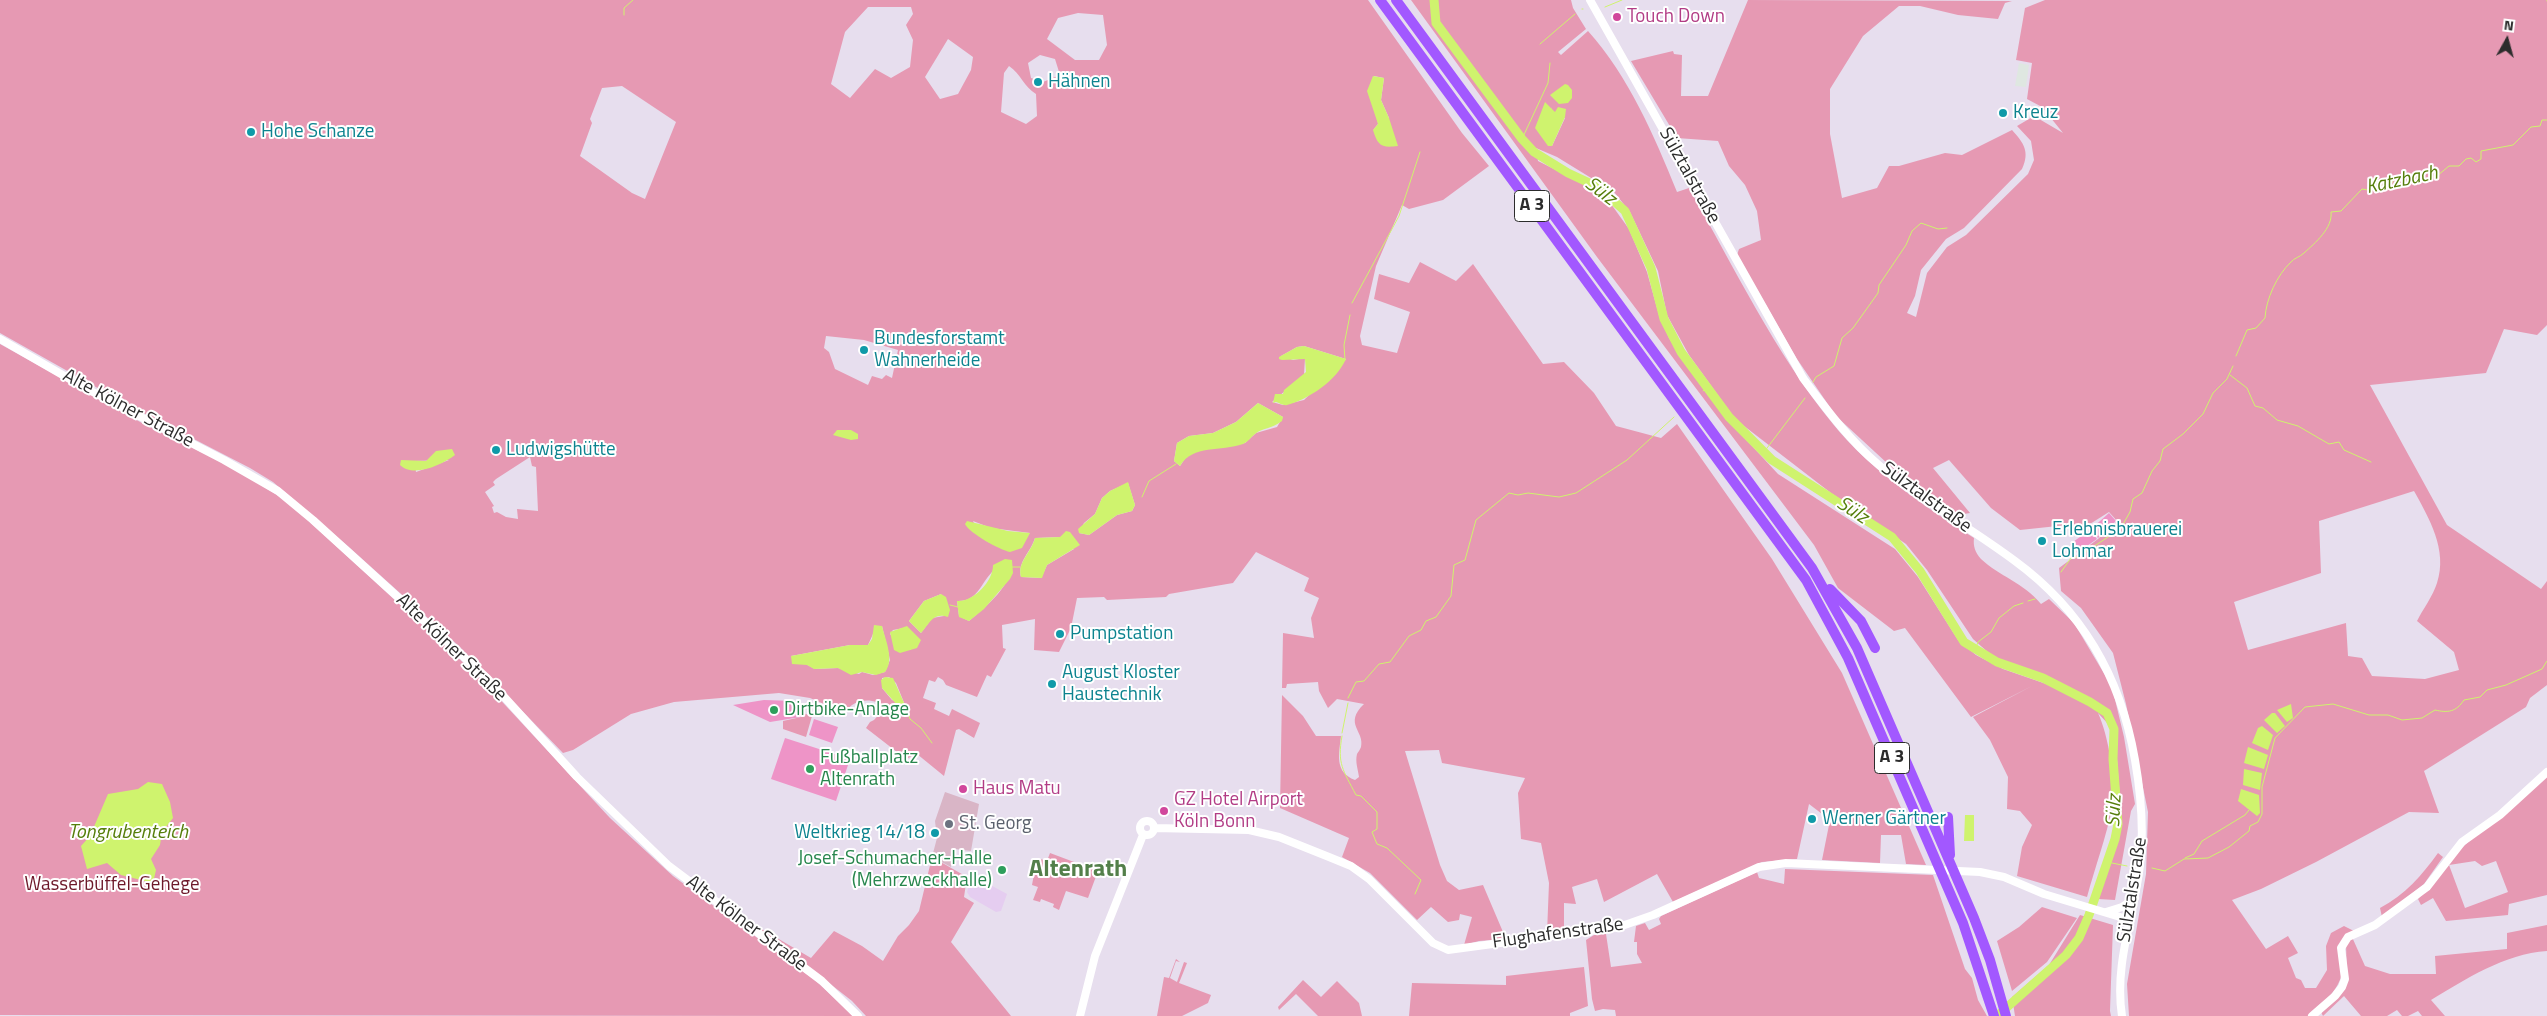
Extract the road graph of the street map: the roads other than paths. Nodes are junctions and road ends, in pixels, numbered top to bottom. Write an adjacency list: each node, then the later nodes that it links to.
1 (1380, 0): 17 (highway, A 3)
2 (1396, 0): 5 (highway, A 3)
3 (1590, 0): 12 (main road, Sülztalstraße)
4 (0, 339): 15 (main road, Alte Kölner Straße)
5 (1812, 568): 6 (highway); 11 (highway, A 3)
6 (1875, 648)
7 (2547, 772): 20 (main road)
8 (1948, 817): 11 (highway)
9 (1154, 828): 10 (main road); 10 (main road); 13 (main road, Flughafenstraße)
10 (1143, 835): 16 (main road)
11 (1951, 863): 18 (highway, A 3)
12 (2135, 898): 13 (main road); 14 (main road, Sülztalstraße)
13 (2101, 911): 14 (main road)
14 (2130, 920): 19 (main road, Sülztalstraße)
15 (858, 1016)
16 (1080, 1016)
17 (1994, 1016)
18 (2006, 1016)
19 (2122, 1016)
20 (2312, 1016)

